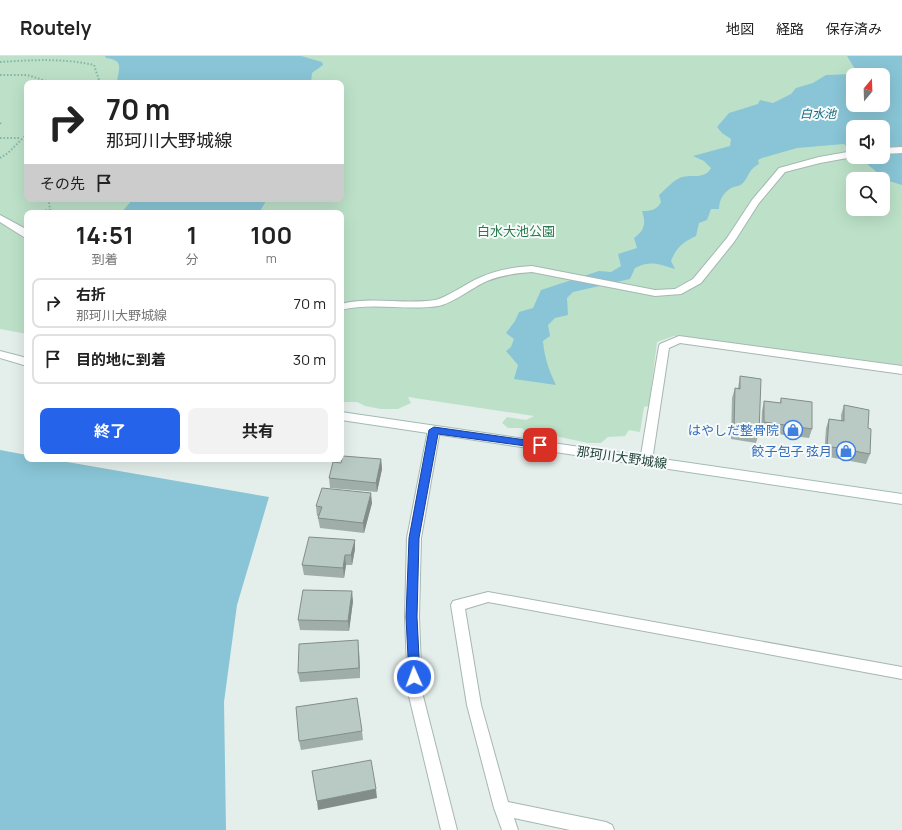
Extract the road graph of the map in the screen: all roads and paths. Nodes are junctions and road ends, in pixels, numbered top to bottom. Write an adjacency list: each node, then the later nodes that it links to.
1 (0, 62): 4 (path)
2 (0, 75): 3 (path)
3 (45, 80)
4 (99, 80)
5 (0, 138): 6 (path)
6 (22, 138): 10 (path)
7 (902, 150): 8 (street)
8 (890, 151)
9 (846, 155): 15 (street)
10 (0, 158)
11 (48, 202): 12 (path)
12 (49, 209)
13 (0, 218): 14 (street)
14 (24, 233)
15 (344, 306)
16 (0, 354): 17 (street)
17 (24, 361)
18 (902, 370): 21 (street)
19 (344, 416): 20 (street, 那珂川大野城線)
20 (434, 430): 21 (street, 那珂川大野城線); 25 (street)
21 (646, 461): 22 (street, 那珂川大野城線)
22 (902, 499)
23 (902, 672): 24 (street)
24 (502, 808): 26 (street); 27 (street)
25 (449, 830)
26 (510, 830)
27 (606, 830)

